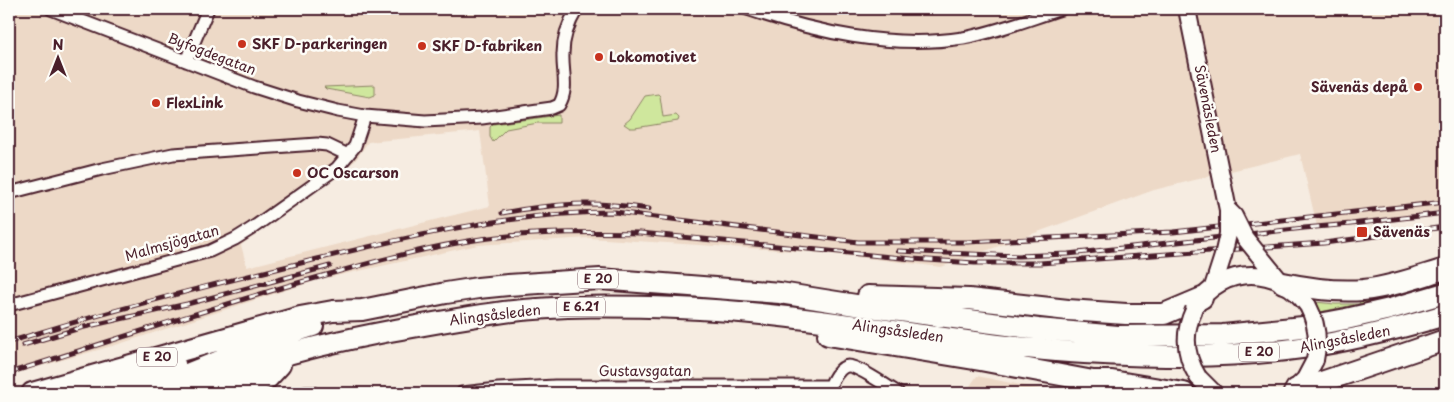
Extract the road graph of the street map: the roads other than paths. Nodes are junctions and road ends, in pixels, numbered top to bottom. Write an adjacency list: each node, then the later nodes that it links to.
1 (51, 9): 7 (street, Byfogdegatan)
2 (208, 9): 7 (street)
3 (576, 9): 8 (street, Byfogdegatan)
4 (747, 9): 5 (street)
5 (1061, 9)
6 (1187, 9): 11 (street, Sävenäsleden)
7 (186, 61): 8 (street, Byfogdegatan)
8 (366, 116): 9 (street, Malmsjögatan)
9 (348, 155): 10 (street); 17 (street, Malmsjögatan)
10 (9, 193)
11 (1228, 210): 13 (street, Sävenäsleden, bridge); 16 (street, Sävenäsleden, bridge)
12 (1445, 269): 13 (highway)
13 (1282, 282): 16 (street); 30 (street, bridge)
14 (780, 293): 15 (highway, Alingsåsleden / E 20); 16 (highway); 18 (highway, Alingsåsleden / E 20)
15 (1445, 293)
16 (1203, 298): 43 (street, Sävenäsleden, bridge)
17 (9, 305)
18 (362, 310): 21 (highway); 31 (highway, E 20)
19 (729, 311): 20 (highway, Alingsåsleden / E 20); 22 (highway, Alingsåsleden / E 6.21); 25 (highway)
20 (1445, 314)
21 (281, 336): 32 (highway); 33 (highway)
22 (349, 339): 24 (highway); 34 (highway, E 6.21)
23 (1445, 340): 30 (highway)
24 (280, 365): 35 (highway); 36 (highway)
25 (1094, 381): 41 (highway); 42 (highway)
26 (555, 390): 27 (street, Gustavsgatan); 39 (street, Gustavsgatan)
27 (646, 390): 28 (street, Gustavsgatan)
28 (735, 390): 29 (street, Gustavsgatan)
29 (829, 390): 40 (street)
30 (1294, 391)
31 (32, 393)
32 (96, 393)
33 (140, 393)
34 (180, 393)
35 (210, 393)
36 (232, 393)
37 (305, 393): 38 (street)
38 (313, 393)
39 (466, 393)
40 (898, 393)
41 (1145, 393)
42 (1184, 393)
43 (1214, 393)

